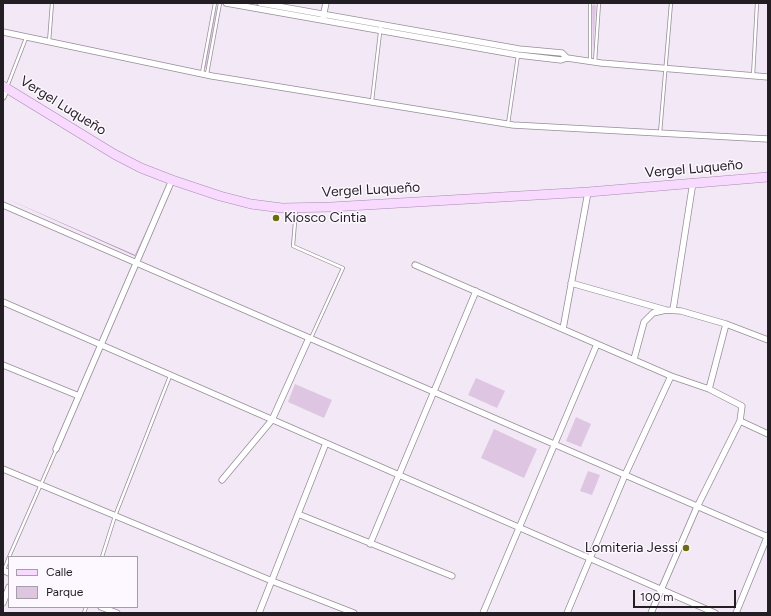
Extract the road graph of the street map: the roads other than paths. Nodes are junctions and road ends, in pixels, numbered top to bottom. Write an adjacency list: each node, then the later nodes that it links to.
1 (52, 3): 17 (lane)
2 (215, 3): 23 (lane)
3 (220, 3): 23 (lane)
4 (226, 3): 12 (street)
5 (260, 3): 11 (street)
6 (326, 3): 11 (street)
7 (590, 3): 21 (lane)
8 (599, 3): 21 (lane)
9 (671, 3): 22 (lane)
10 (758, 3): 24 (lane)
11 (324, 14): 12 (street); 13 (street)
12 (323, 21): 14 (street)
13 (381, 24): 14 (lane); 18 (street)
14 (380, 31): 19 (street); 28 (lane)
15 (3, 32): 16 (street)
16 (26, 37): 17 (street); 26 (lane)
17 (49, 42): 23 (street)
18 (519, 49): 19 (lane); 20 (street)
19 (518, 55): 20 (street); 29 (lane)
20 (567, 58): 21 (street)
21 (592, 62): 22 (street)
22 (665, 69): 24 (street); 30 (lane)
23 (204, 74): 28 (street)
24 (753, 76): 25 (street)
25 (768, 77)
26 (5, 87): 27 (street); 33 (main road, Vergel Luqueño)
27 (3, 97)
28 (372, 101): 29 (street)
29 (508, 124): 30 (street)
30 (660, 133): 31 (street)
31 (768, 139)
32 (768, 177): 34 (main road, Vergel Luqueño)
33 (172, 180): 37 (main road, Vergel Luqueño); 38 (street)
34 (693, 182): 35 (main road, Vergel Luqueño); 44 (street)
35 (588, 192): 37 (main road, Vergel Luqueño); 40 (street)
36 (3, 205): 38 (street)
37 (296, 208): 47 (lane)
38 (136, 264): 47 (street); 50 (street)
39 (415, 265): 41 (street)
40 (571, 283): 43 (street); 46 (street)
41 (476, 291): 46 (street); 56 (street)
42 (3, 302): 50 (street)
43 (666, 310): 44 (street); 51 (street)
44 (673, 310): 45 (street)
45 (726, 324): 48 (street); 55 (street)
46 (563, 329): 49 (street)
47 (310, 339): 56 (street); 58 (street)
48 (768, 340)
49 (596, 344): 51 (street); 62 (street)
50 (101, 345): 53 (street); 57 (street)
51 (634, 358): 54 (street)
52 (3, 365): 57 (street)
53 (170, 375): 58 (street); 71 (lane)
54 (671, 376): 55 (street); 66 (street)
55 (709, 389): 59 (street)
56 (433, 392): 62 (street); 65 (street)
57 (79, 396): 63 (street)
58 (272, 420): 61 (street); 67 (street)
59 (740, 421): 60 (street); 69 (street)
60 (768, 434)
61 (326, 444): 65 (street); 70 (street)
62 (554, 444): 66 (street); 72 (street)
63 (56, 449): 68 (lane)
64 (3, 469): 68 (street)
65 (399, 475): 72 (street); 74 (street)
66 (625, 475): 69 (street); 78 (street)
67 (222, 480)
68 (40, 484): 71 (street); 75 (lane)
69 (697, 506): 73 (street); 83 (street)
70 (298, 514): 74 (street); 81 (street)
71 (115, 516): 76 (lane); 81 (street)
72 (518, 527): 78 (street); 89 (street)
73 (768, 536): 93 (street)
74 (370, 544): 80 (street)
75 (9, 556)
76 (102, 556)
77 (8, 559): 79 (lane)
78 (590, 559): 83 (street); 90 (street)
79 (3, 570)
80 (452, 576)
81 (272, 581): 87 (street); 88 (street)
82 (8, 590): 84 (street)
83 (661, 590): 91 (street); 92 (street)
84 (3, 603)
85 (104, 608): 86 (street)
86 (117, 613)
87 (259, 613)
88 (354, 613)
89 (483, 613)
90 (567, 613)
91 (651, 613)
92 (715, 613)
93 (736, 613)

